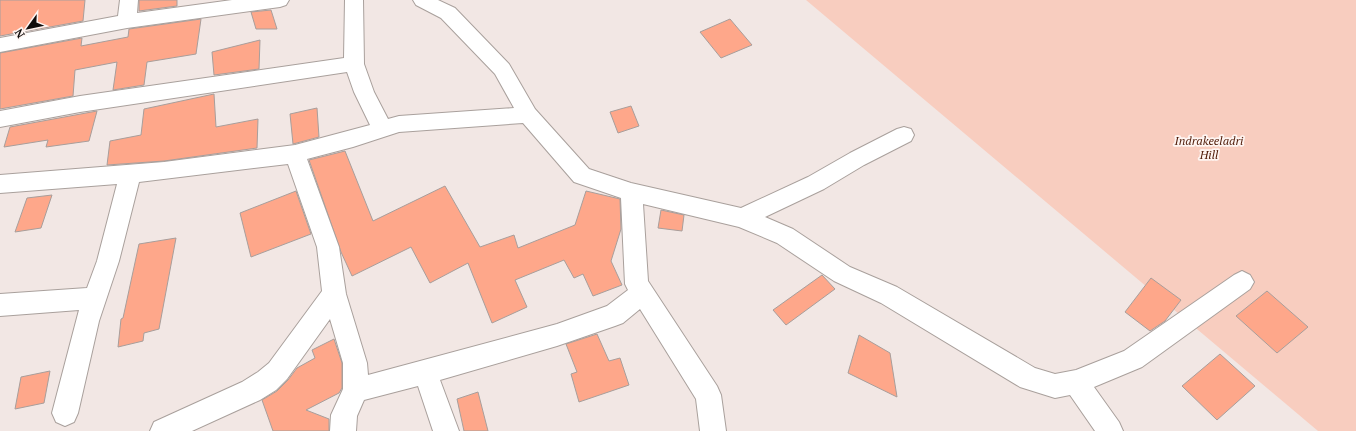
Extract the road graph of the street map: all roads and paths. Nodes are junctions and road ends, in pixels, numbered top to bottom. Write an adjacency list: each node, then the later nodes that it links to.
1 (129, 0): 5 (street)
2 (280, 0): 5 (street)
3 (354, 0): 7 (street)
4 (422, 0): 8 (street)
5 (127, 21): 6 (street)
6 (0, 45)
7 (354, 64): 9 (street); 10 (street)
8 (528, 115): 10 (street); 15 (street)
9 (0, 118)
10 (382, 128): 12 (street)
11 (904, 135): 16 (street)
12 (295, 154): 13 (street); 19 (street)
13 (130, 174): 14 (street); 20 (street)
14 (0, 184)
15 (631, 192): 16 (street); 18 (street)
16 (742, 218): 23 (street)
17 (1242, 282): 23 (street)
18 (642, 293): 22 (street); 29 (street)
19 (334, 294): 24 (street); 26 (street)
20 (96, 298): 21 (street); 25 (street)
21 (0, 305)
22 (425, 372): 24 (street); 28 (street)
23 (1076, 382): 30 (street)
24 (356, 390): 27 (street)
25 (65, 413)
26 (175, 428)
27 (343, 431)
28 (446, 431)
29 (713, 431)
30 (1110, 431)

